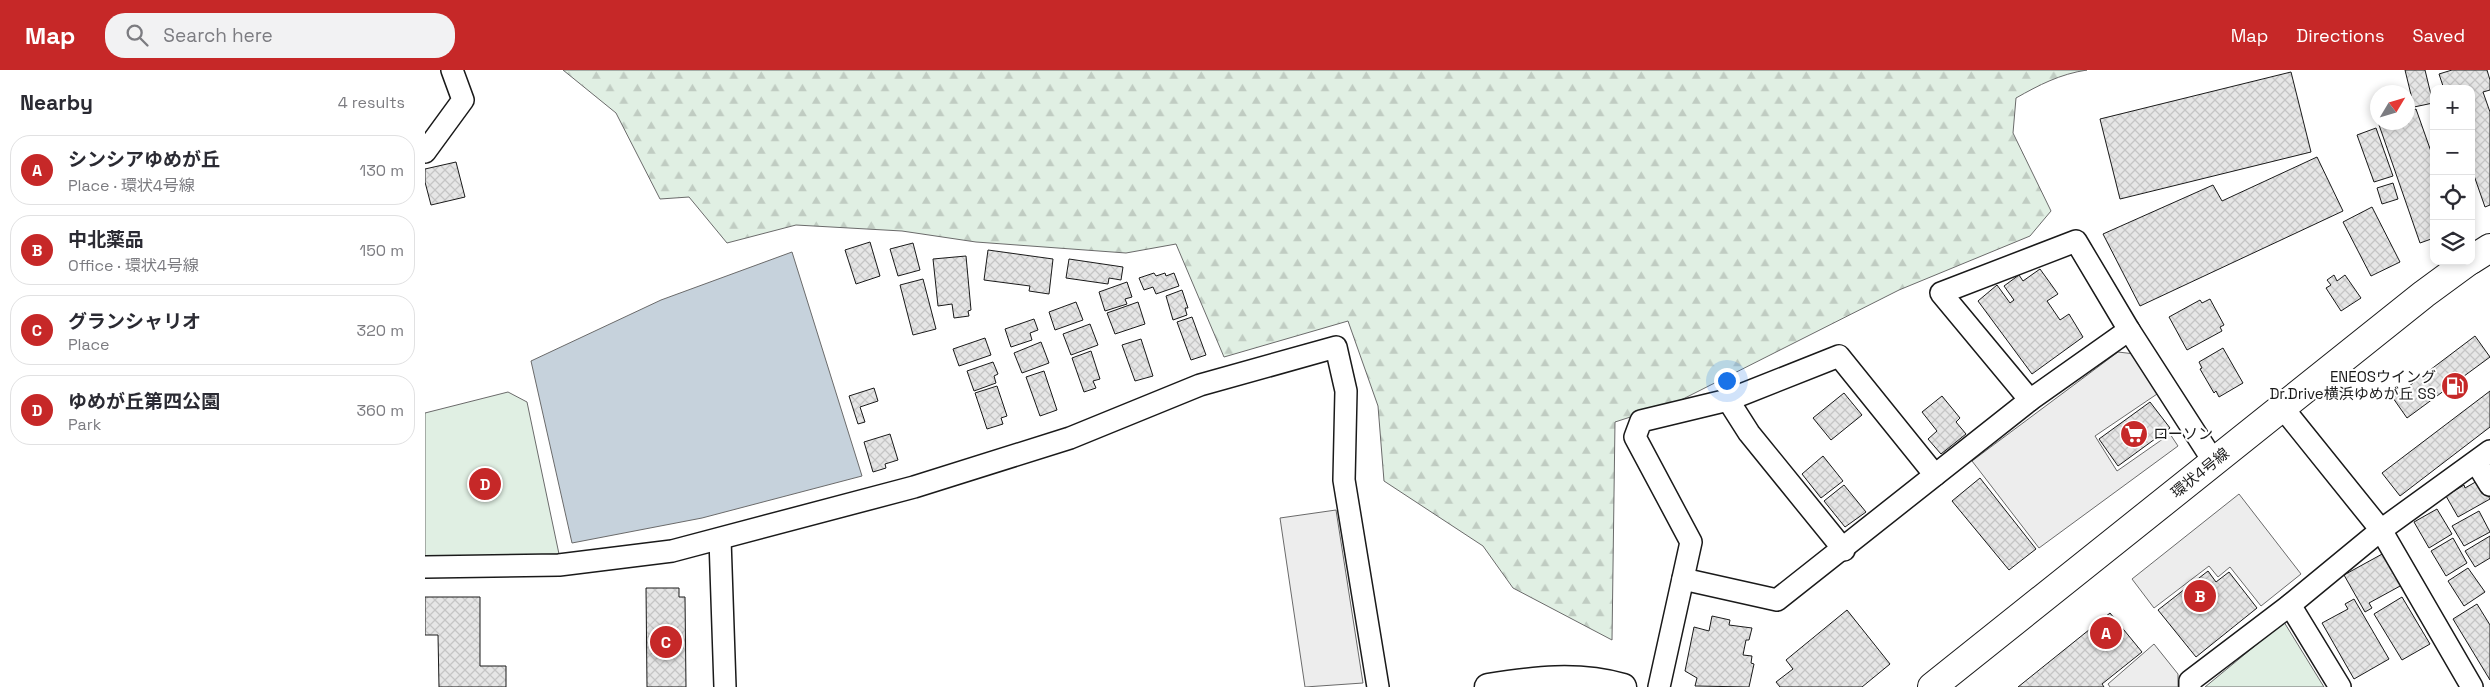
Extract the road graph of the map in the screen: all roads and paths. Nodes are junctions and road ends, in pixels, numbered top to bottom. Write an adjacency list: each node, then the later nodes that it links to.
1 (452, 70): 2 (street)
2 (425, 152)
3 (2490, 248): 4 (main road, 環状4号線)
4 (2475, 258)
5 (2463, 265): 9 (main road, 環状4号線)
6 (2129, 330): 8 (street); 8 (street); 11 (street)
7 (1728, 400): 12 (street); 16 (street); 18 (street)
8 (2030, 400): 12 (street)
9 (2282, 407): 11 (main road, 環状4号線); 14 (street)
10 (2483, 457): 13 (street); 14 (street)
11 (2214, 462): 25 (main road, 環状4号線)
12 (1935, 475): 16 (street)
13 (2490, 484)
14 (2381, 530): 19 (street); 28 (street)
15 (720, 539): 17 (street); 20 (street); 21 (street)
16 (1844, 550): 18 (street)
17 (425, 567)
18 (1683, 579): 24 (street)
19 (2290, 605): 26 (street); 27 (street)
20 (725, 687)
21 (1378, 687)
22 (1488, 687): 23 (street)
23 (1623, 687)
24 (1659, 687)
25 (1932, 687)
26 (2190, 687)
27 (2341, 687)
28 (2472, 687)

